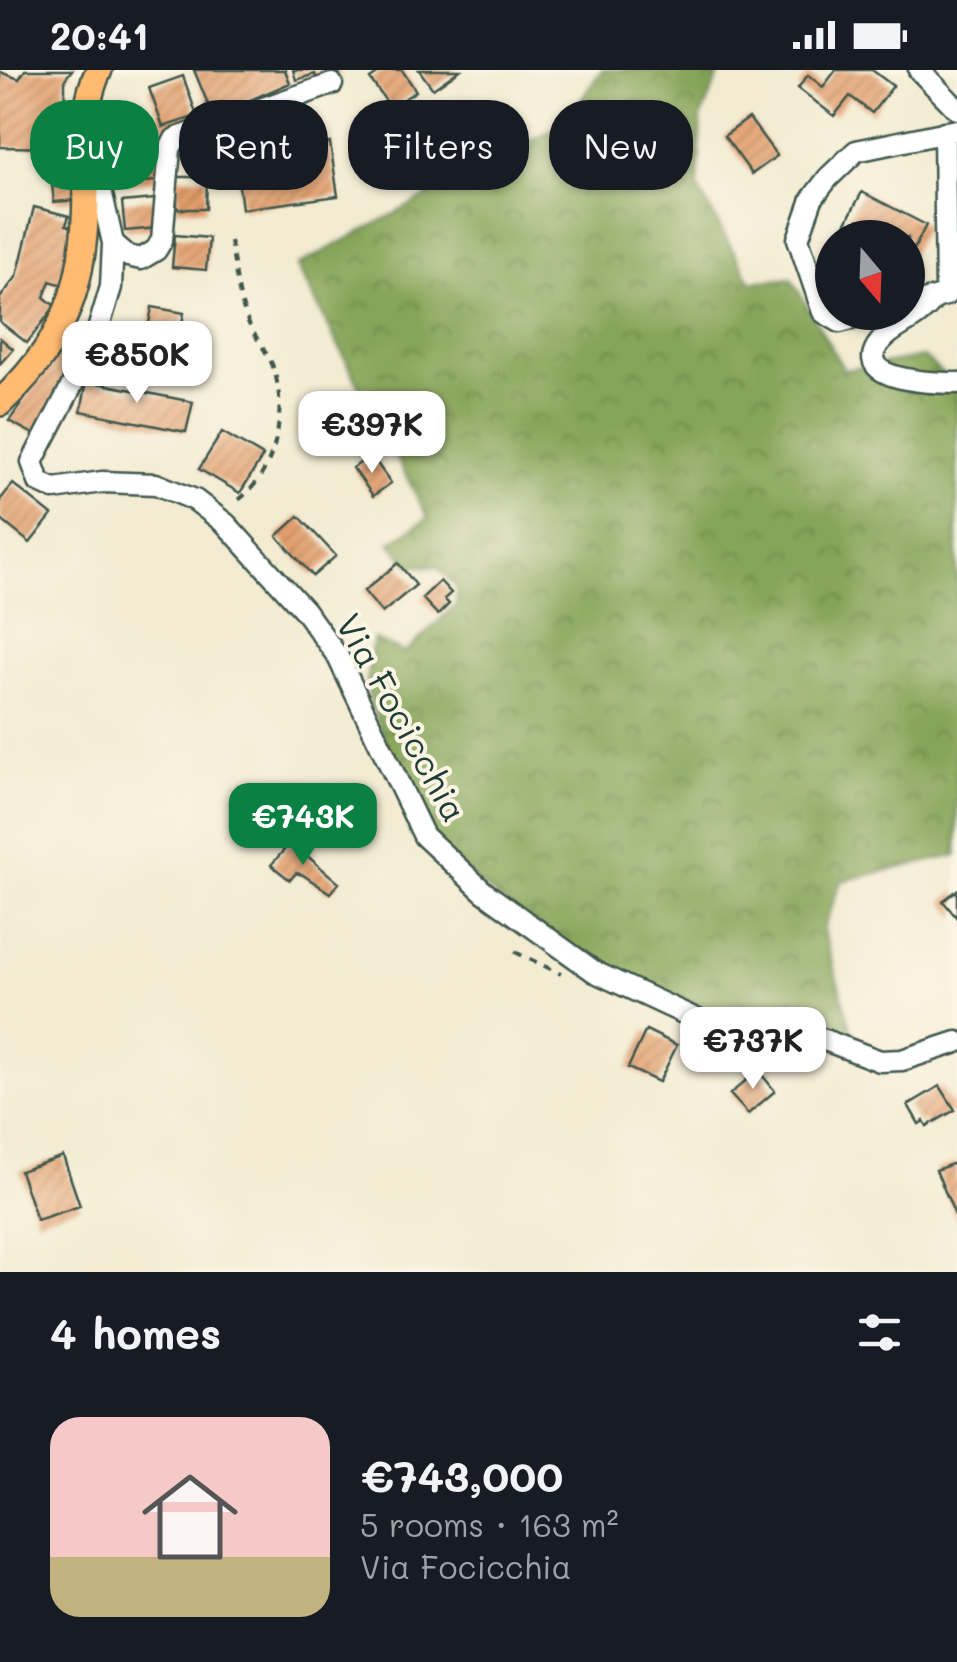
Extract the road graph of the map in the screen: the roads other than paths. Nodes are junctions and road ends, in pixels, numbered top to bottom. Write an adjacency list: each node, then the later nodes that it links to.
1 (100, 70): 4 (main road)
2 (919, 70): 5 (street)
3 (332, 84): 9 (street)
4 (88, 100)
5 (957, 109)
6 (951, 131): 10 (street); 11 (street)
7 (86, 190): 14 (main road)
8 (101, 190): 9 (street)
9 (113, 243): 15 (street, Via Focicchia)
10 (815, 284)
11 (936, 298): 12 (street); 13 (street)
12 (925, 301)
13 (957, 383)
14 (0, 402)
15 (957, 1042)

